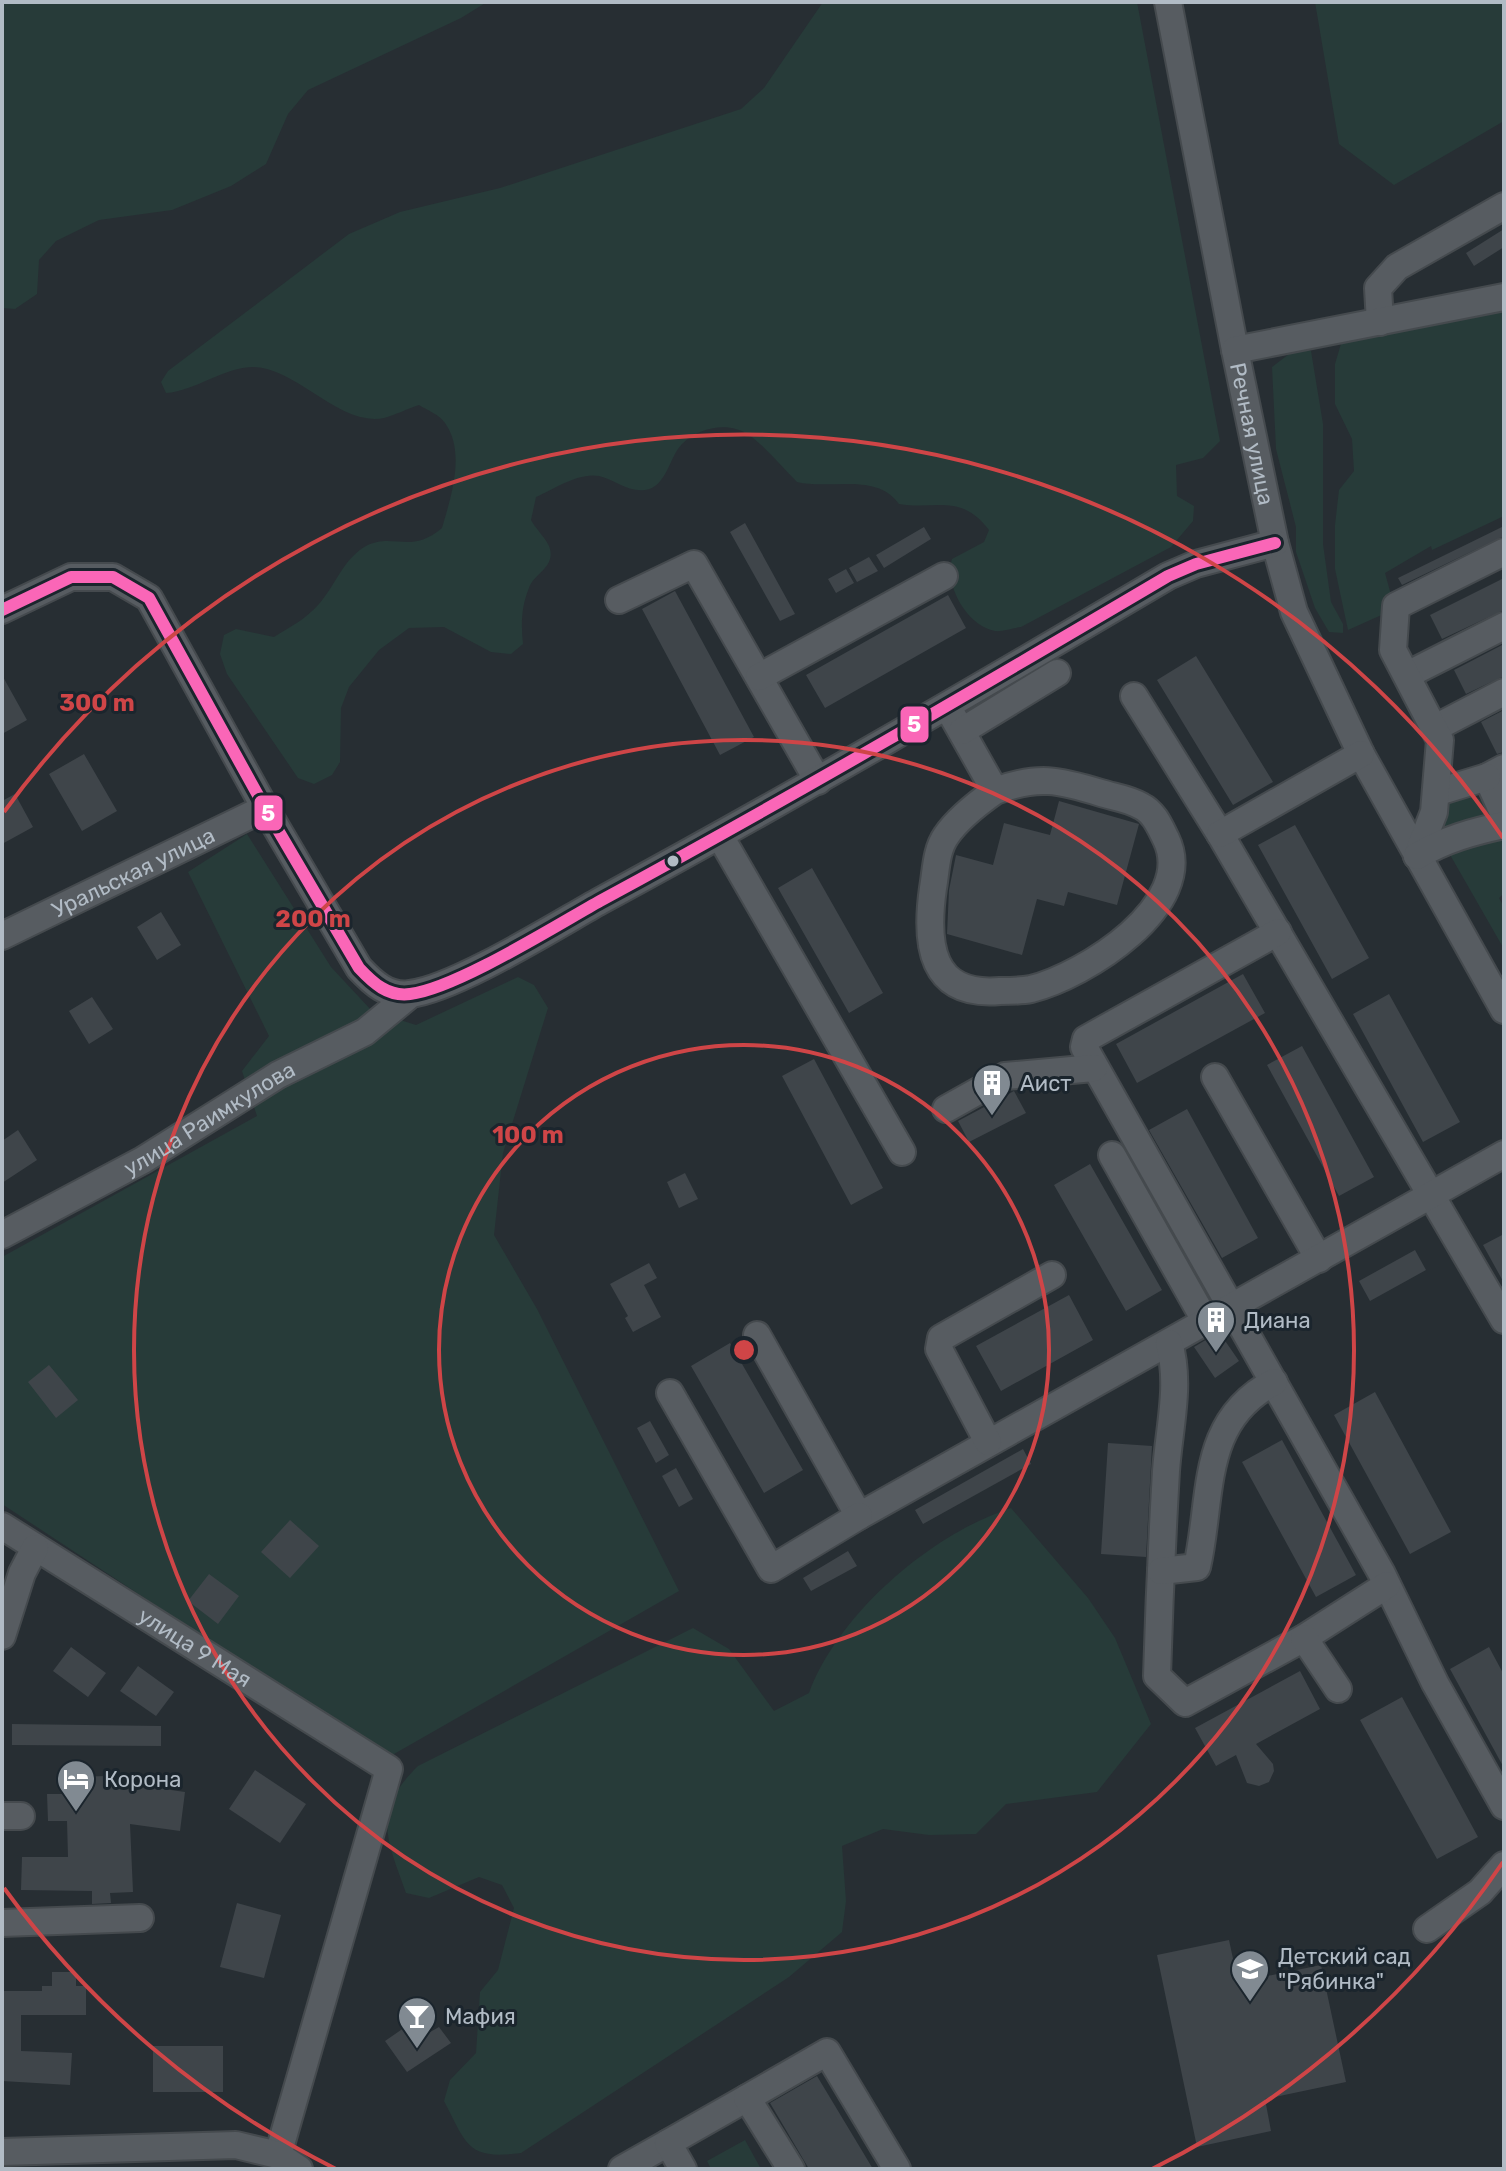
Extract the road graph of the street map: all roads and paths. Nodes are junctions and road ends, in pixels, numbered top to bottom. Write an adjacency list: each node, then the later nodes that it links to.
1 (1168, 2): 5 (street, Речная улица)
2 (1504, 206): 4 (street)
3 (1503, 297): 4 (street)
4 (1380, 322): 5 (street)
5 (1235, 350): 6 (street, Речная улица)
6 (1275, 543): 17 (street); 20 (street, Речная улица)
7 (1504, 552): 13 (street)
8 (944, 576): 14 (street)
9 (619, 600): 14 (street)
10 (2, 610): 25 (street)
11 (1504, 626): 13 (street)
12 (1057, 673): 19 (street)
13 (1407, 675): 18 (street)
14 (759, 677): 22 (street)
15 (1504, 692): 18 (street)
16 (1134, 696): 28 (street)
17 (947, 706): 19 (street); 22 (street)
18 (1435, 728): 24 (street)
19 (962, 731): 23 (street)
20 (1361, 754): 28 (street); 30 (street, Речная улица)
21 (1495, 772): 24 (street); 26 (street)
22 (818, 781): 29 (street)
23 (995, 791): 23 (street)
24 (1438, 792): 30 (street)
25 (265, 808): 32 (street, Уральская улица); 33 (street)
26 (1504, 815)
27 (1504, 825): 30 (street)
28 (1220, 834): 31 (street)
29 (720, 836): 33 (street); 38 (street)
30 (1417, 856): 34 (street, Речная улица)
31 (1278, 932): 35 (street); 41 (street)
32 (2, 936)
33 (411, 994): 42 (street, улица Раимкулова)
34 (1504, 1010)
35 (1094, 1068): 37 (street); 45 (street)
36 (1215, 1077): 43 (street)
37 (946, 1109)
38 (902, 1152)
39 (1504, 1154): 41 (street)
40 (1112, 1155): 47 (street)
41 (1433, 1194): 43 (street); 46 (street)
42 (2, 1235)
43 (1319, 1259): 45 (street)
44 (1052, 1275): 52 (street)
45 (1232, 1307): 47 (street); 50 (street)
46 (1504, 1320)
47 (1206, 1322): 49 (street)
48 (757, 1335): 53 (street)
49 (1169, 1343): 52 (street); 56 (street)
50 (1274, 1382): 56 (street); 57 (street)
51 (670, 1393): 53 (street)
52 (988, 1442): 53 (street)
53 (859, 1516)
54 (2, 1526): 55 (street, улица 9 Мая)
55 (35, 1548): 58 (street); 69 (street, улица 9 Мая)
56 (1161, 1571): 59 (street)
57 (1387, 1585): 59 (street); 61 (street)
58 (2, 1636)
59 (1304, 1638): 60 (street)
60 (1338, 1689)
61 (1504, 1806)
62 (1504, 1865): 65 (street)
63 (140, 1918): 64 (street)
64 (2, 1923)
65 (1427, 1929)
66 (747, 2098): 67 (street); 72 (street); 73 (street)
67 (668, 2143): 70 (street); 71 (street)
68 (2, 2152): 69 (street)
69 (289, 2162)
70 (622, 2169)
71 (683, 2169)
72 (791, 2169)
73 (897, 2169)

